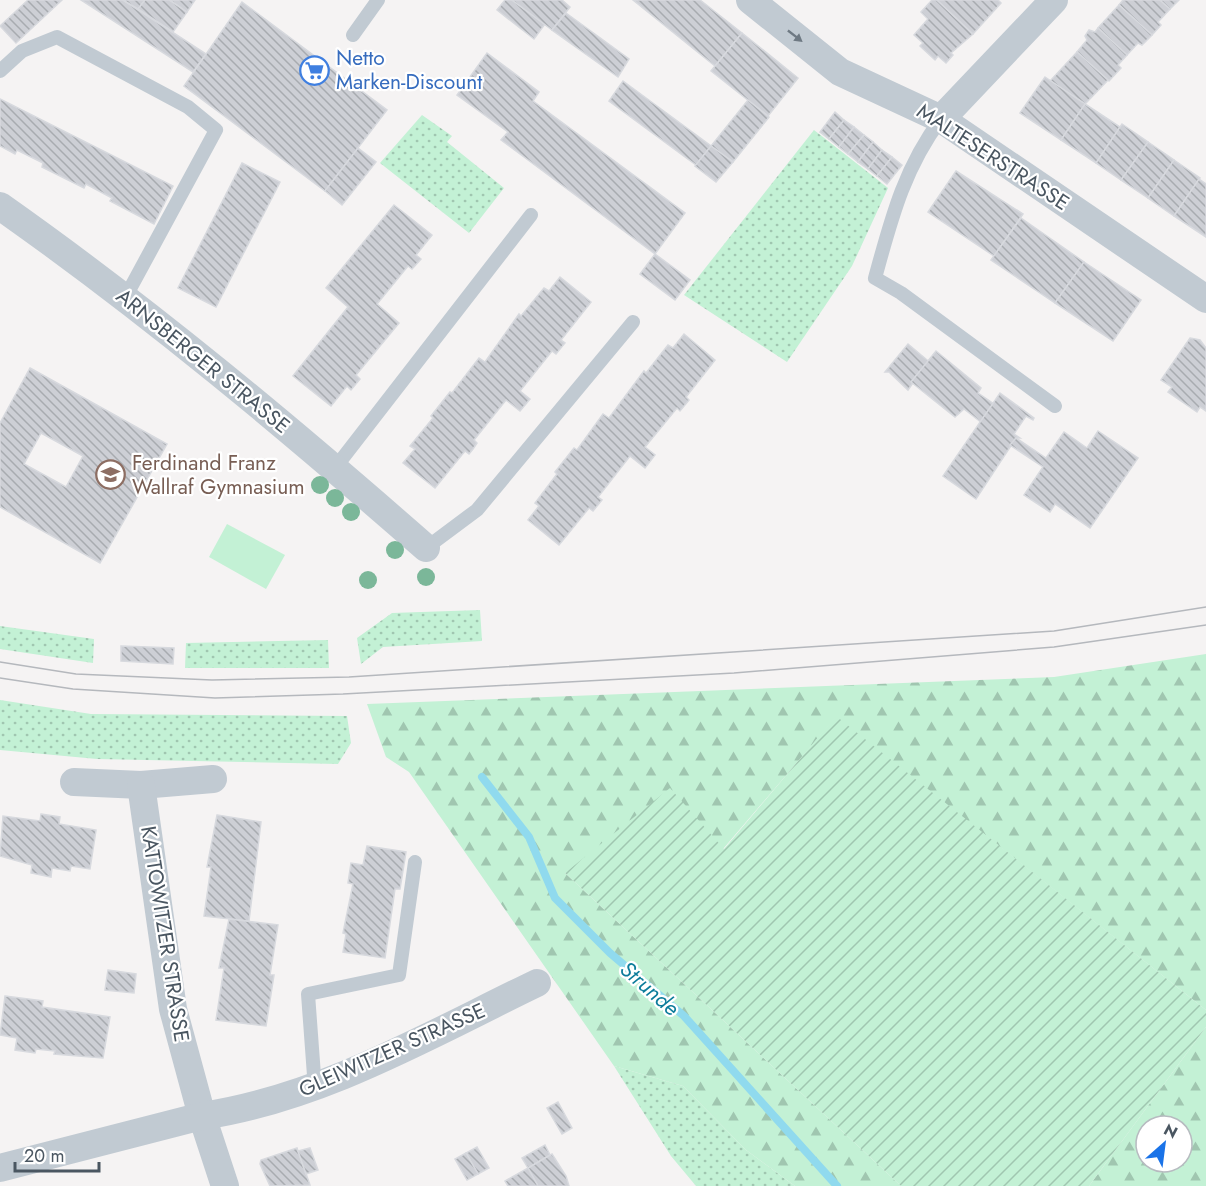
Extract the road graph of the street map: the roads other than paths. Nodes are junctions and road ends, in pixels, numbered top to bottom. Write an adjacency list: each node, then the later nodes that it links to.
1 (378, 0): 4 (lane)
2 (750, 0): 6 (street, MALTESERSTRASSE, one-way to 6)
3 (1054, 0): 6 (street)
4 (353, 34)
5 (0, 71): 9 (lane)
6 (941, 119): 10 (street, MALTESERSTRASSE); 12 (lane)
7 (0, 206): 9 (street, ARNSBERGER STRASSE)
8 (531, 215): 13 (lane)
9 (125, 298): 13 (street, ARNSBERGER STRASSE)
10 (1206, 299)
11 (633, 322): 14 (lane)
12 (1055, 406)
13 (335, 468): 14 (street, ARNSBERGER STRASSE)
14 (426, 548)
15 (213, 779): 17 (street)
16 (74, 782): 17 (street)
17 (141, 785): 21 (street, KATTOWITZER STRASSE)
18 (415, 862): 20 (lane)
19 (537, 983): 20 (street, GLEIWITZER STRASSE)
20 (315, 1089): 21 (street, GLEIWITZER STRASSE)
21 (202, 1116): 22 (street, GLEIWITZER STRASSE); 23 (street, KATTOWITZER STRASSE)
22 (0, 1168)
23 (225, 1186)

